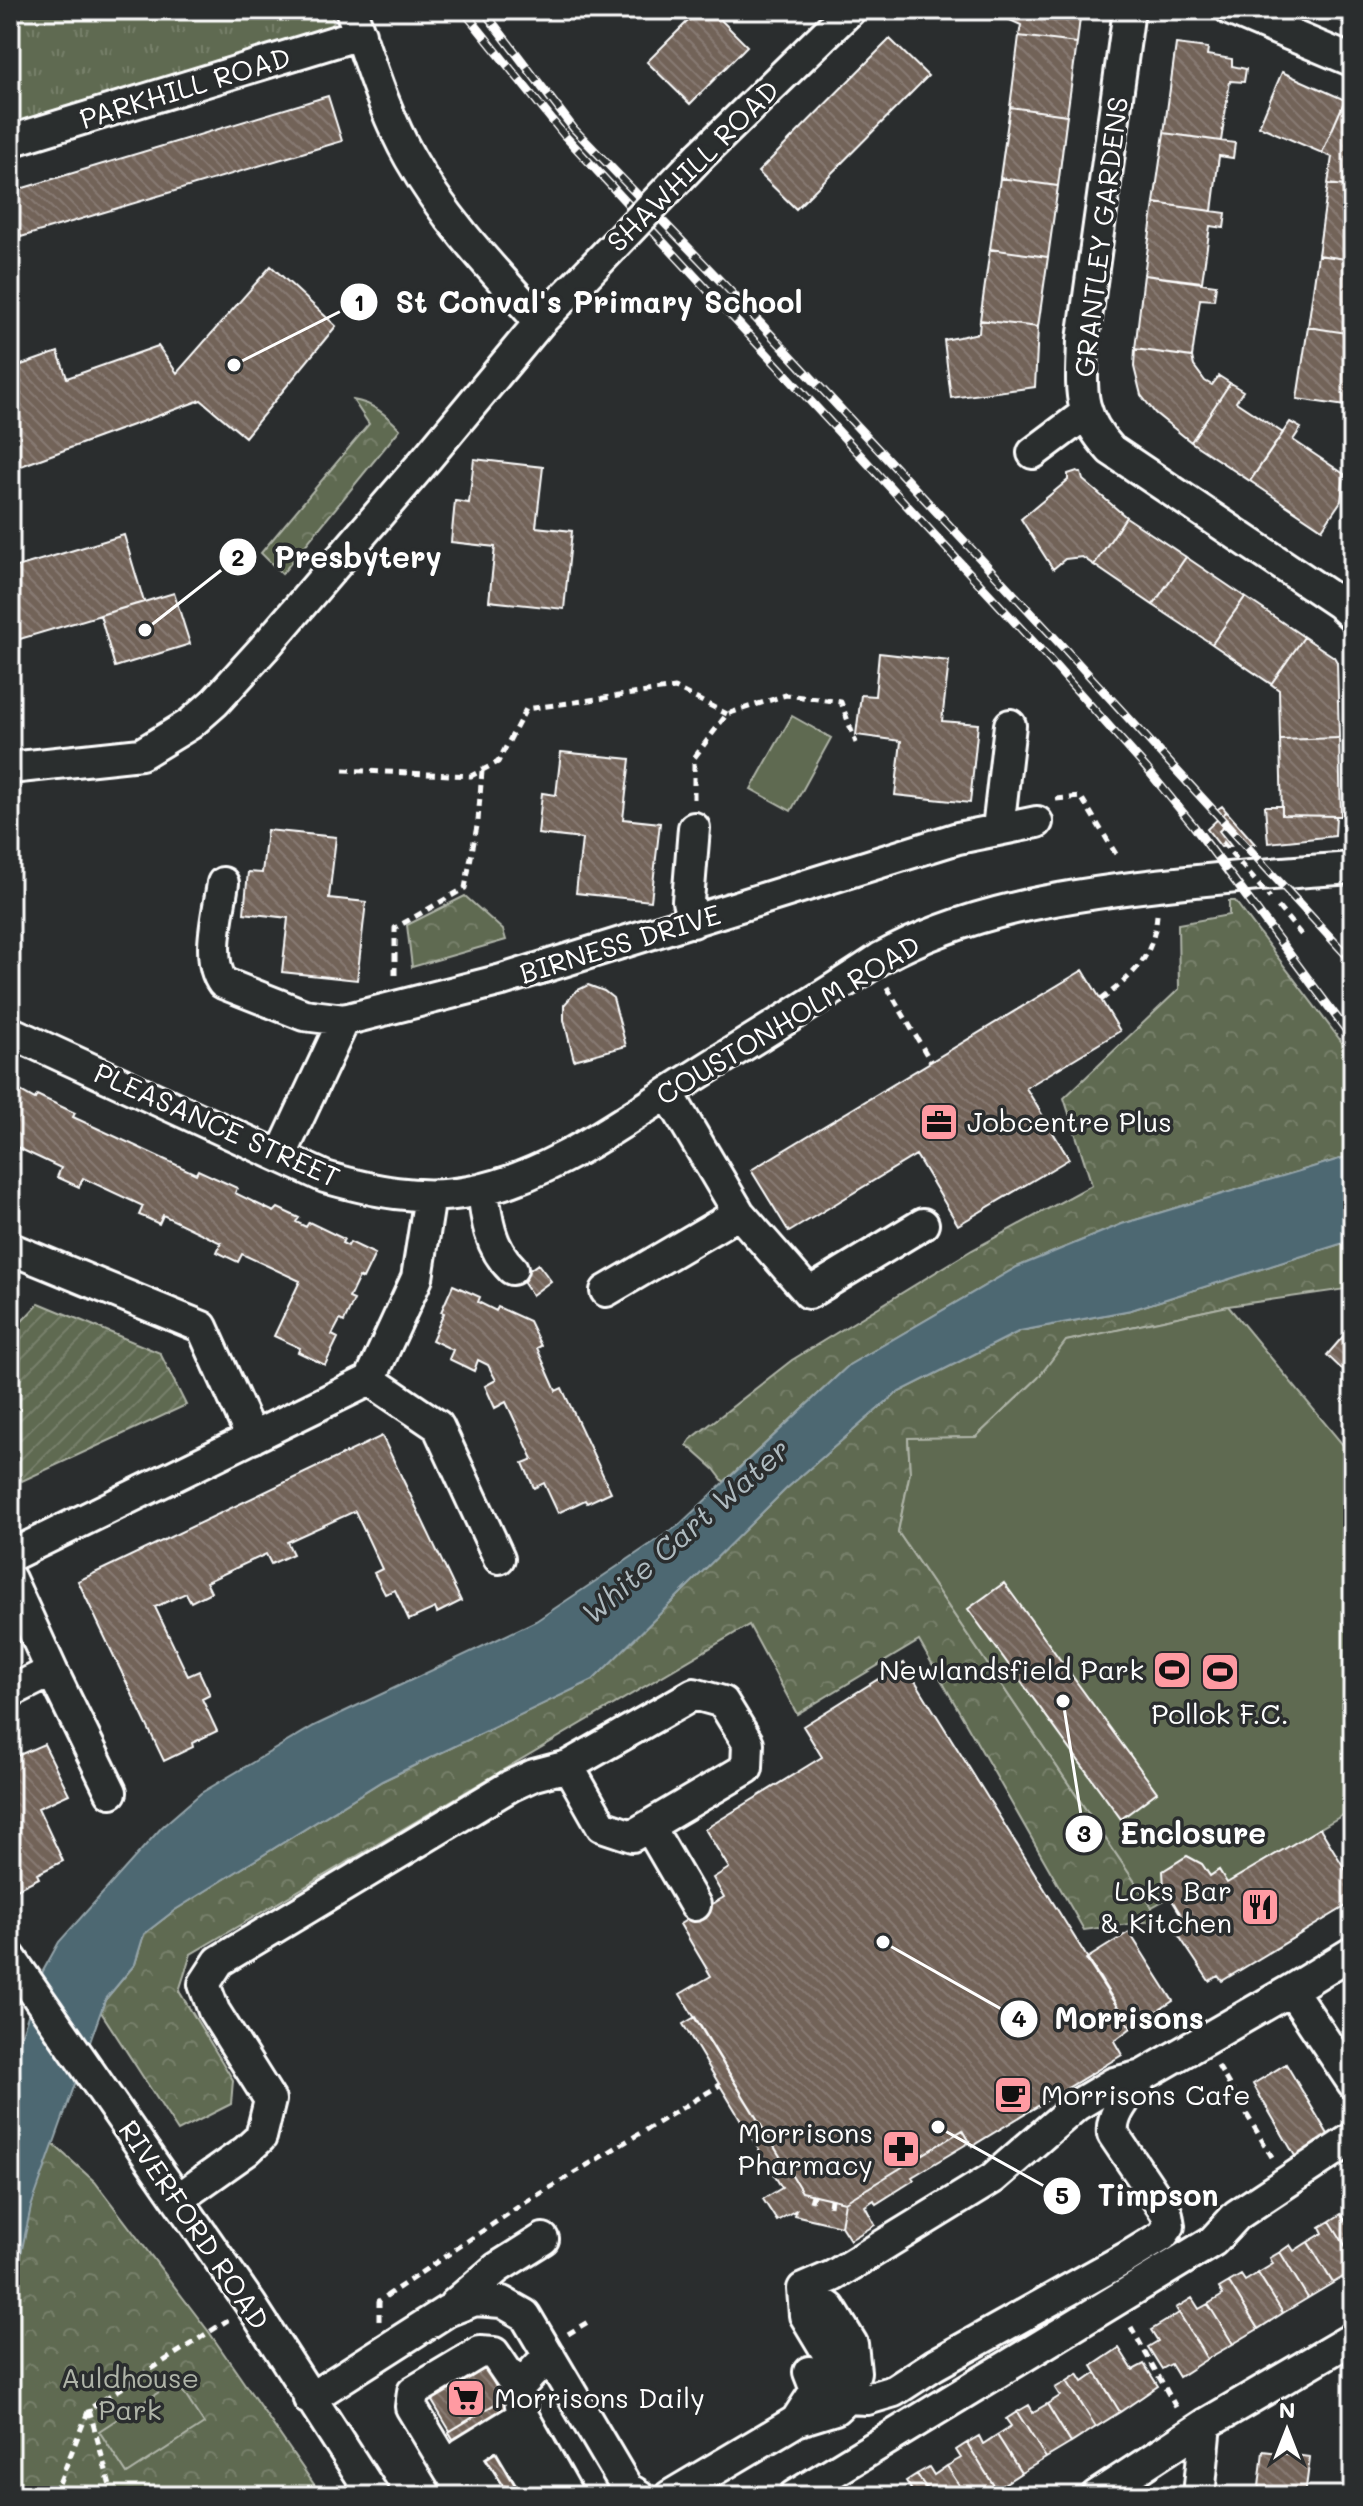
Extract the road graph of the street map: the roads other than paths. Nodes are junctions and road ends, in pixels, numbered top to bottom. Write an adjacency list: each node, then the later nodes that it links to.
1 (850, 10): 7 (street, SHAWHILL ROAD, bridge)
2 (1129, 10): 8 (street, GRANTLEY GARDENS)
3 (1231, 10): 5 (street)
4 (356, 22): 6 (street, PARKHILL ROAD); 7 (street)
5 (1353, 61)
6 (10, 141)
7 (540, 322): 12 (street, SHAWHILL ROAD)
8 (1085, 414): 9 (street); 10 (street, GRANTLEY GARDENS)
9 (1033, 453)
10 (1353, 616)
11 (1010, 725): 15 (street)
12 (10, 768)
13 (1037, 822): 15 (street, BIRNESS DRIVE)
14 (694, 828): 18 (street)
15 (998, 829): 18 (street, BIRNESS DRIVE)
16 (1353, 868): 21 (street, COUSTONHOLM ROAD)
17 (223, 883): 19 (street)
18 (693, 922): 19 (street, BIRNESS DRIVE)
19 (344, 1020): 22 (street)
20 (10, 1032): 22 (street, PLEASANCE STREET)
21 (668, 1093): 23 (street, COUSTONHOLM ROAD); 26 (street)
22 (281, 1155): 25 (street, PLEASANCE STREET)
23 (523, 1176): 24 (street, PLEASANCE STREET)
24 (483, 1189): 25 (street, PLEASANCE STREET); 29 (street)
25 (430, 1196): 31 (street)
26 (739, 1213): 27 (street); 30 (street)
27 (923, 1224)
28 (10, 1255): 32 (street)
29 (512, 1269)
30 (606, 1291)
31 (370, 1380): 32 (street); 34 (street)
32 (252, 1438): 33 (street)
33 (10, 1556)
34 (499, 1558)
35 (10, 1579): 36 (street)
36 (52, 1671): 37 (street); 39 (street)
37 (10, 1692)
38 (568, 1766): 40 (street); 40 (street); 48 (street)
39 (111, 1792)
40 (649, 1826): 41 (street)
41 (695, 1905)
42 (1353, 1952): 44 (street)
43 (11, 1958): 48 (street, RIVERFORD ROAD)
44 (1291, 1990): 45 (street); 46 (street)
45 (1142, 2076): 54 (street); 54 (street)
46 (1353, 2083)
47 (1353, 2138): 66 (street)
48 (178, 2199): 55 (street, RIVERFORD ROAD)
49 (543, 2239): 50 (street)
50 (447, 2311): 52 (street); 55 (street)
51 (1353, 2338): 57 (street)
52 (549, 2355): 58 (street); 59 (street)
53 (809, 2372): 56 (street)
54 (847, 2398): 56 (street)
55 (309, 2399): 60 (street, RIVERFORD ROAD)
56 (796, 2421): 65 (street)
57 (1199, 2429): 67 (street); 68 (street)
58 (487, 2443): 61 (street); 62 (street); 63 (street); 64 (street)
59 (630, 2493)
60 (374, 2496)
61 (490, 2496)
62 (518, 2496)
63 (541, 2496)
64 (568, 2496)
65 (670, 2496)
66 (794, 2496)
67 (1096, 2496)
68 (1199, 2496)

